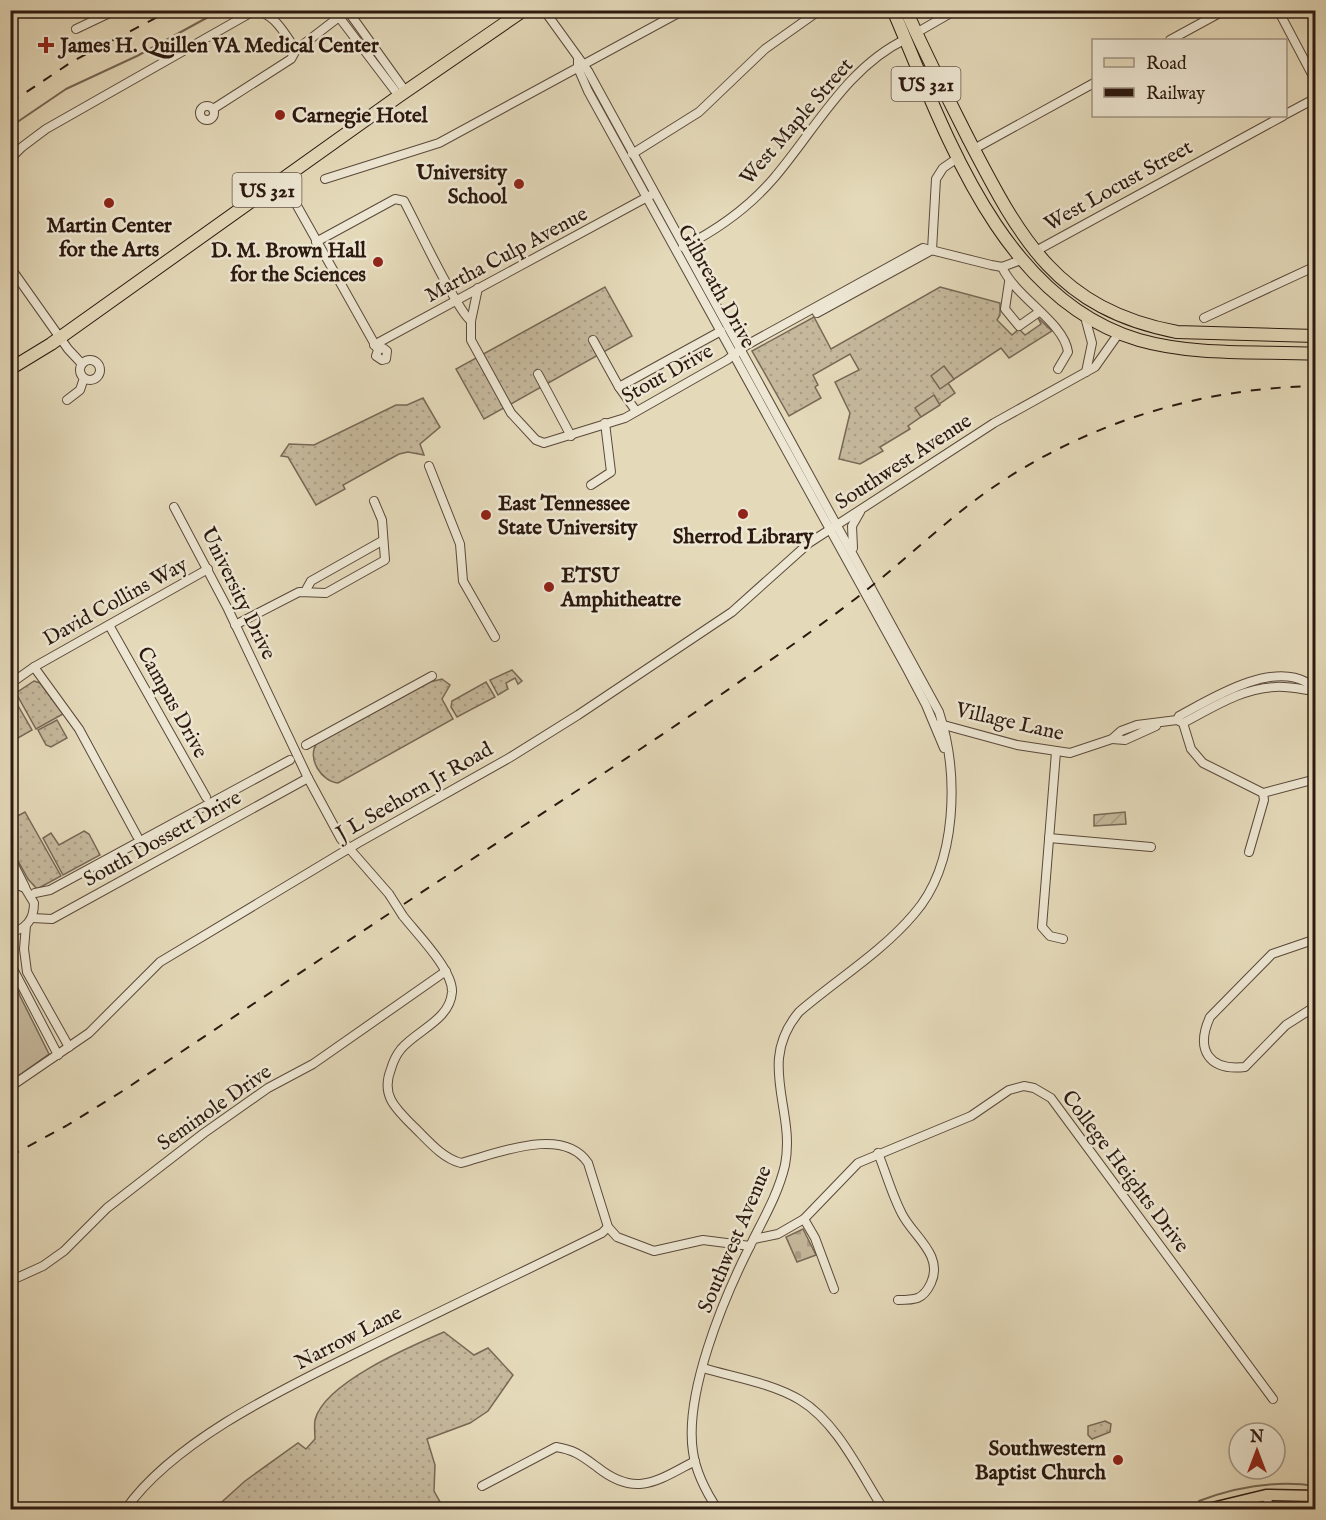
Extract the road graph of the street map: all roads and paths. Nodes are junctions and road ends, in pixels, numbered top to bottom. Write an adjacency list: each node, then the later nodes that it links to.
1 (116, 10): 13 (street)
2 (524, 10): 20 (highway, US 321)
3 (543, 10): 17 (street, Gilbreath Drive)
4 (684, 10): 17 (street)
5 (820, 10): 26 (street)
6 (893, 10): 14 (highway, US 321)
7 (906, 10): 14 (highway, US 321)
8 (957, 10): 14 (street, West Maple Street)
9 (1225, 10): 15 (street)
10 (1278, 10): 18 (street)
11 (348, 11): 12 (street); 20 (street)
12 (339, 17): 16 (street); 20 (street)
13 (76, 29)
14 (911, 36): 25 (highway, US 321); 27 (highway, US 321); 33 (street, West Maple Street)
15 (1172, 39)
16 (296, 50): 22 (street); 28 (street)
17 (580, 63): 26 (street, Gilbreath Drive); 30 (street); 31 (street, Gilbreath Drive)
18 (1316, 82)
19 (1092, 84): 25 (street)
20 (402, 94): 29 (highway, US 321)
21 (1316, 98): 23 (street, West Locust Street)
22 (213, 109)
23 (1287, 113)
24 (1280, 117): 35 (street, West Locust Street)
25 (974, 149): 27 (highway); 35 (highway, US 321)
26 (632, 154): 31 (street, Gilbreath Drive)
27 (959, 158): 34 (street); 36 (highway, US 321)
28 (10, 159)
29 (282, 179): 32 (street); 51 (highway, US 321)
30 (325, 179)
31 (647, 198): 33 (street, Gilbreath Drive); 41 (street, Martha Culp Avenue); 48 (street, Gilbreath Drive)
32 (316, 242): 42 (street, Stout Drive); 42 (street, Martha Culp Avenue)
33 (683, 246): 53 (street, Gilbreath Drive)
34 (932, 250): 39 (street); 53 (street, Stout Drive)
35 (1034, 252): 36 (highway); 45 (highway, US 321)
36 (1021, 260): 39 (street); 44 (highway, US 321)
37 (1316, 266): 46 (street)
38 (10, 267): 51 (street)
39 (1002, 267): 40 (street)
40 (1009, 282): 43 (street); 43 (street)
41 (478, 288): 42 (street, Martha Culp Avenue); 47 (street, Stout Drive)
42 (456, 300): 47 (street, Stout Drive)
43 (1039, 312): 57 (street)
44 (1085, 316): 49 (highway, US 321); 58 (street)
45 (1125, 317): 49 (highway); 50 (highway, US 321)
46 (1204, 318)
47 (471, 321): 65 (street, Stout Drive)
48 (722, 331): 53 (street, Gilbreath Drive); 61 (street)
49 (1119, 333): 54 (highway, US 321); 58 (street, Southwest Avenue)
50 (1316, 336)
51 (60, 337): 55 (street); 56 (highway, US 321)
52 (593, 340): 61 (street)
53 (738, 353): 63 (street, Stout Drive); 71 (street, Gilbreath Drive)
54 (1316, 354)
55 (82, 364): 60 (street); 60 (street)
56 (10, 369)
57 (1058, 369)
58 (1086, 372): 70 (street, Southwest Avenue)
59 (538, 374): 65 (street)
60 (84, 378): 62 (street)
61 (623, 385): 63 (street)
62 (67, 400)
63 (636, 411): 64 (street, Stout Drive)
64 (605, 423): 65 (street, Stout Drive); 67 (street)
65 (571, 436)
66 (429, 466): 78 (street)
67 (591, 485)
68 (374, 501): 72 (street)
69 (174, 507): 74 (street, University Drive)
70 (862, 510): 71 (street, Southwest Avenue); 73 (street)
71 (833, 528): 73 (street, Southwest Avenue); 84 (street, Southwest Avenue); 95 (street, J L Seehorn Jr Road)
72 (382, 541): 75 (street); 75 (street)
73 (855, 556): 84 (street, Southwest Avenue)
74 (208, 569): 76 (street, David Collins Way); 77 (street, University Drive)
75 (306, 590): 77 (street)
76 (109, 625): 79 (street, David Collins Way); 91 (street, Campus Drive)
77 (236, 625): 88 (street, University Drive)
78 (495, 637)
79 (34, 667): 81 (street, David Collins Way); 92 (street)
80 (432, 676): 85 (street)
81 (10, 684)
82 (1314, 691): 83 (street, Village Lane)
83 (1180, 720): 86 (street, Village Lane); 90 (street)
84 (939, 725): 86 (street, Village Lane); 114 (street, Southwest Avenue)
85 (306, 745)
86 (1056, 752): 93 (street)
87 (290, 760): 100 (street)
88 (308, 778): 95 (street, University Drive); 101 (street, South Dossett Drive)
89 (1316, 779): 90 (street)
90 (1263, 793): 96 (street)
91 (206, 798)
92 (137, 836)
93 (1048, 838): 94 (street); 103 (street)
94 (1151, 847)
95 (350, 848): 106 (street, bridge); 108 (street, J L Seehorn Jr Road)
96 (1249, 852)
97 (10, 857): 99 (street)
98 (10, 882): 99 (street)
99 (26, 888): 101 (street)
100 (35, 893)
101 (29, 921): 102 (street); 108 (street)
102 (10, 932)
103 (1064, 939)
104 (1316, 939): 107 (street)
105 (10, 963): 109 (street)
106 (446, 971): 113 (street); 115 (street, Seminole Drive)
107 (1316, 1006)
108 (69, 1047): 109 (street, J L Seehorn Jr Road)
109 (58, 1055): 110 (street, J L Seehorn Jr Road)
110 (10, 1087)
111 (878, 1153): 112 (street, College Heights Drive); 117 (street); 119 (street, College Heights Drive)
112 (804, 1219): 114 (street, College Heights Drive); 116 (street)
113 (608, 1227): 114 (street); 124 (street, Narrow Lane)
114 (752, 1243): 118 (street, Southwest Avenue)
115 (10, 1281)
116 (834, 1289)
117 (898, 1300)
118 (703, 1368): 120 (street, Southwest Avenue); 126 (street)
119 (1273, 1399)
120 (694, 1461): 121 (street); 125 (street, Southwest Avenue)
121 (482, 1486)
122 (1266, 1495): 123 (main road); 127 (main road); 128 (street)
123 (1316, 1496)
124 (125, 1509)
125 (718, 1509)
126 (884, 1509)
127 (1204, 1509)
128 (1270, 1509)

